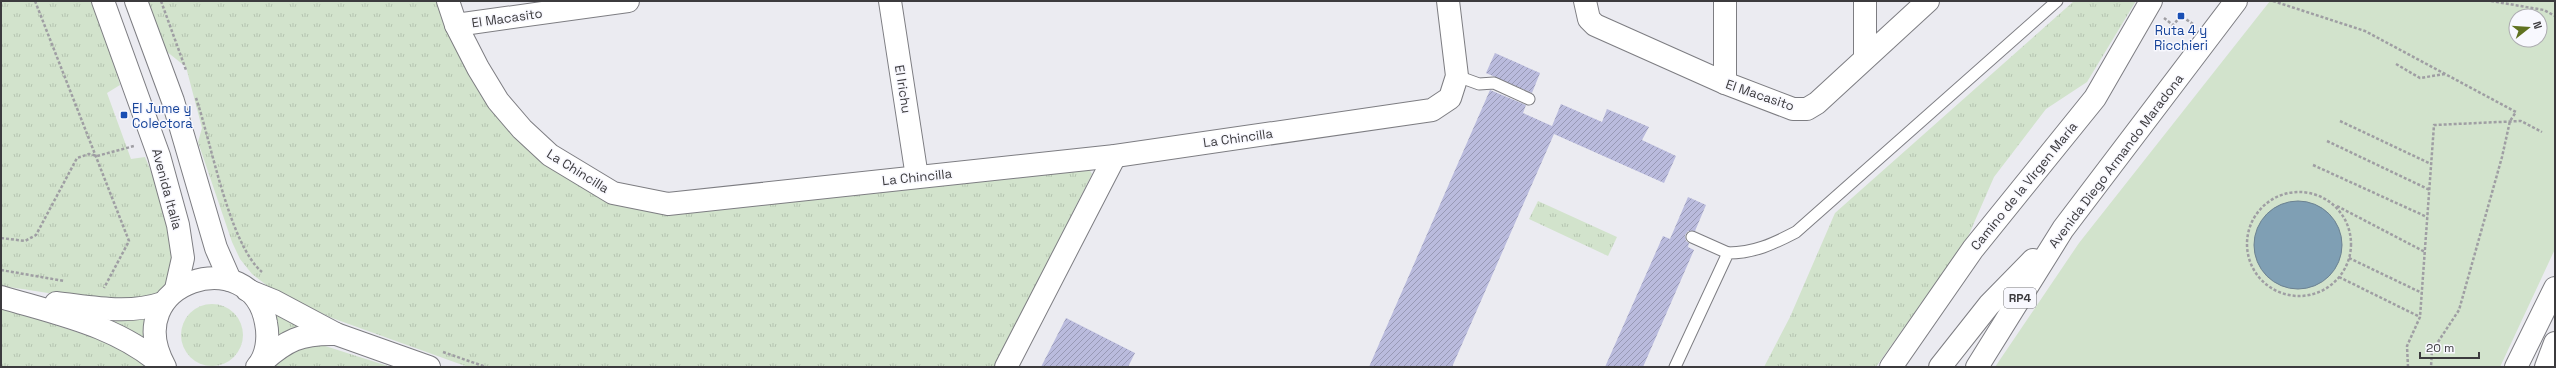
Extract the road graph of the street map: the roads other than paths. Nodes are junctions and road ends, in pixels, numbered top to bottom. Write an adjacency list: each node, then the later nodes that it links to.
1 (103, 1): 26 (street, Avenida Italia)
2 (136, 1): 24 (street)
3 (448, 1): 14 (street, La Chincilla)
4 (628, 1): 14 (street, El Macasito)
5 (890, 1): 20 (street, El Irichu)
6 (1448, 1): 16 (street)
7 (1725, 1): 17 (street)
8 (1865, 1): 15 (street)
9 (1928, 1): 15 (street, El Macasito)
10 (2057, 1): 23 (lane)
11 (2236, 1): 21 (street, Avenida Diego Armando Maradona / RP4)
12 (2149, 4): 35 (street, Camino de la Virgen María)
13 (1587, 10): 17 (street, El Macasito)
14 (456, 25): 20 (street, La Chincilla)
15 (1865, 56): 17 (street, El Macasito)
16 (1457, 76): 18 (lane); 19 (street, La Chincilla)
17 (1726, 83)
18 (1529, 99)
19 (1116, 156): 20 (street, La Chincilla); 33 (street)
20 (917, 177)
21 (2063, 229): 36 (street); 37 (street, Avenida Diego Armando Maradona / RP4)
22 (1692, 237): 23 (lane)
23 (1728, 253): 34 (lane)
24 (239, 285): 26 (street); 28 (street); 31 (street)
25 (2555, 288): 38 (street)
26 (170, 296): 27 (street); 32 (street, Avenida Italia)
27 (1, 297): 32 (street)
28 (336, 334): 30 (street); 31 (street)
29 (2555, 343): 39 (street)
30 (432, 358)
31 (258, 365)
32 (164, 367)
33 (1006, 367)
34 (1675, 367)
35 (1891, 367)
36 (1940, 367)
37 (1977, 367)
38 (2516, 367)
39 (2546, 367)

